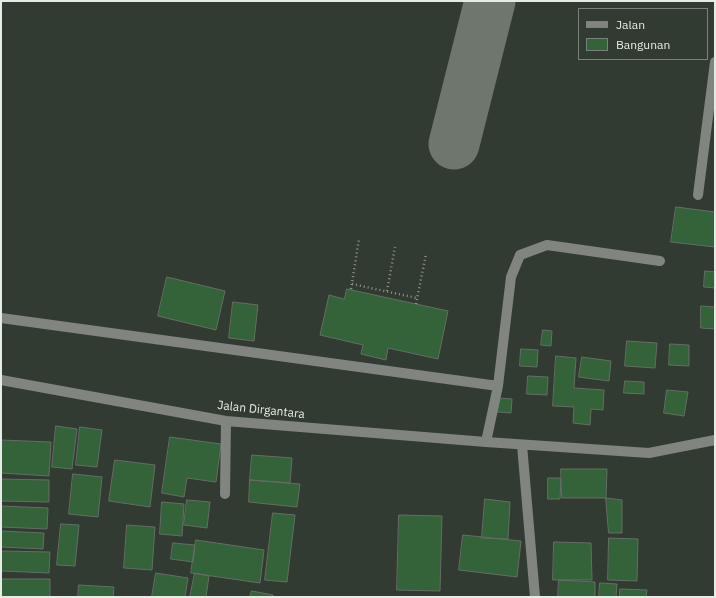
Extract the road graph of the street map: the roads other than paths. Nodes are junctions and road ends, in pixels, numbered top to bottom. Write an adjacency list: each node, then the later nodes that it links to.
1 (715, 62): 2 (street)
2 (698, 195)
3 (660, 261): 6 (street)
4 (1, 318): 6 (street)
5 (1, 380): 7 (street, Jalan Dirgantara)
6 (498, 386): 9 (street)
7 (226, 421): 9 (street, Jalan Dirgantara); 11 (street)
8 (715, 440): 10 (street, Jalan Dirgantara)
9 (486, 442): 10 (street, Jalan Dirgantara)
10 (522, 445): 12 (street)
11 (225, 494)
12 (535, 597)

